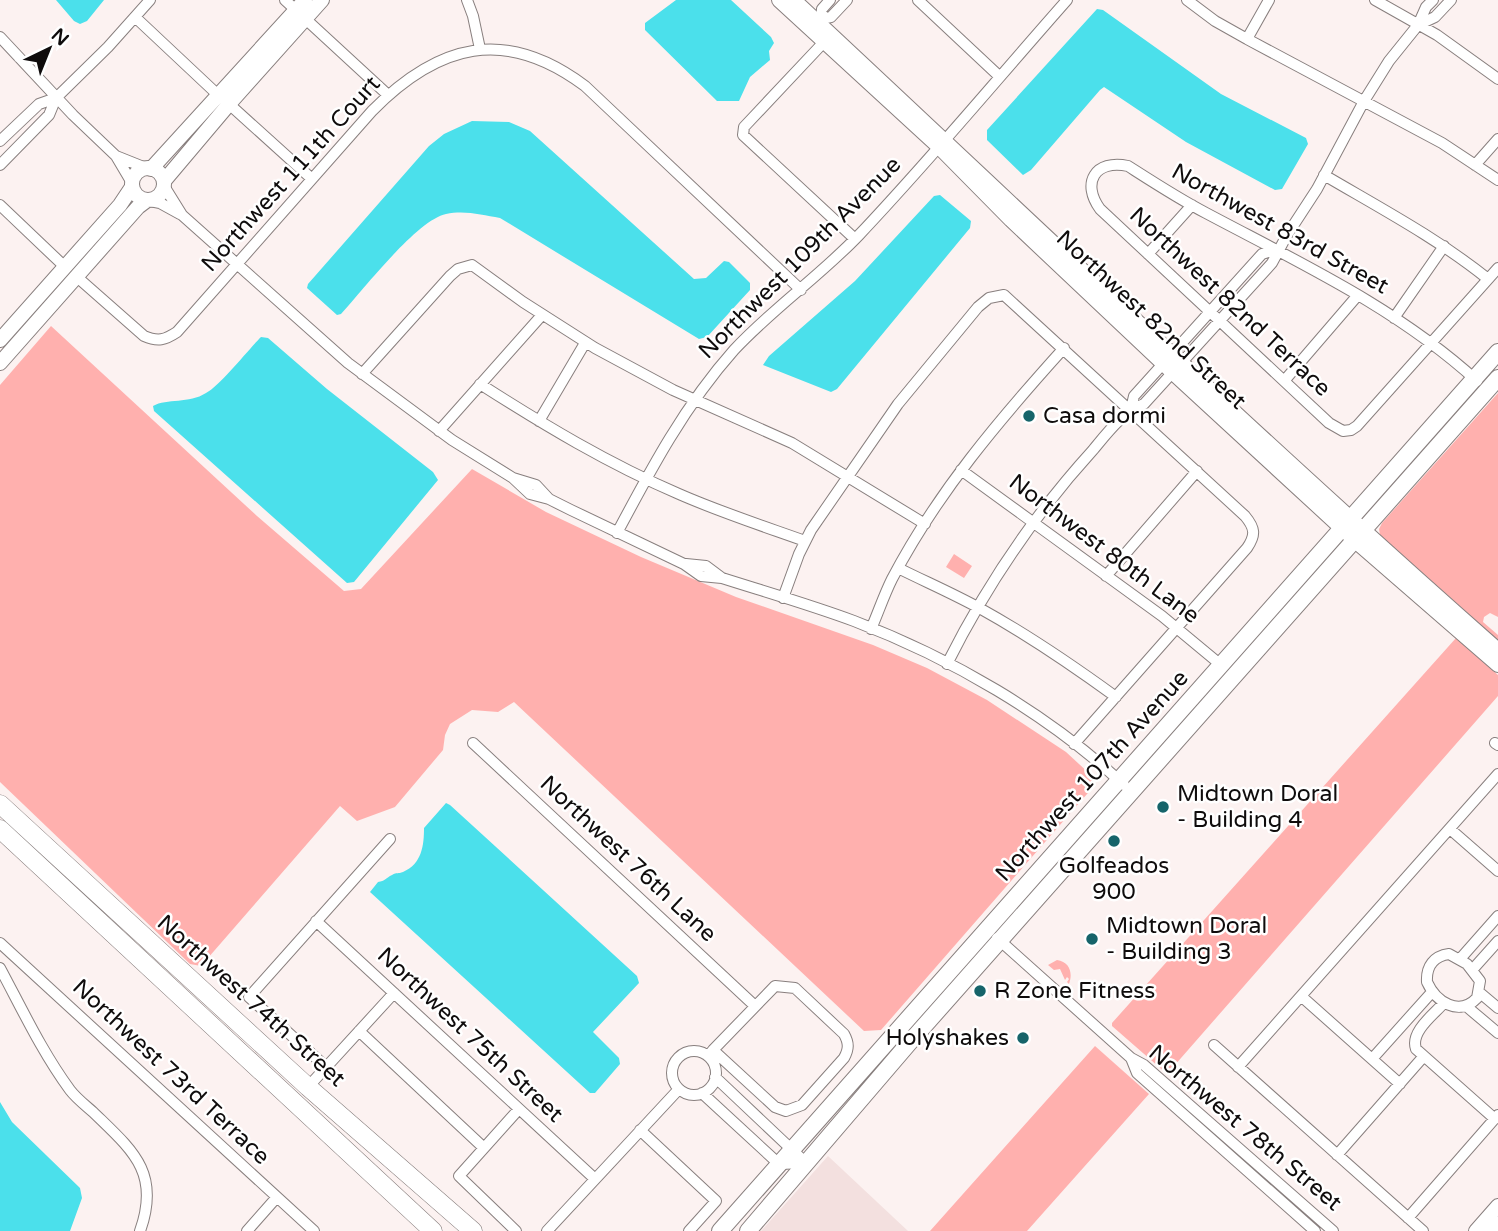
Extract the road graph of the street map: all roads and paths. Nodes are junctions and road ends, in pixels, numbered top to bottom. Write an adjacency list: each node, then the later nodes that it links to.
1 (150, 0): 16 (street)
2 (322, 0): 15 (street)
3 (467, 0): 22 (street)
4 (779, 0): 17 (street, Northwest 82nd Street)
5 (794, 0): 17 (street, Northwest 82nd Street)
6 (830, 0): 17 (street)
7 (847, 0): 17 (street)
8 (918, 0): 23 (street)
9 (1067, 0): 23 (street, Northwest 109th Avenue)
10 (1187, 0): 20 (street)
11 (1269, 0): 20 (street)
12 (1375, 0): 18 (street)
13 (1433, 0): 18 (street)
14 (1451, 0): 18 (street)
15 (297, 7): 25 (street); 27 (street)
16 (135, 17): 26 (street); 27 (street)
17 (817, 24): 21 (street, Northwest 82nd Street); 31 (street, Northwest 82nd Street)
18 (1419, 25): 24 (street); 28 (street)
19 (0, 37): 26 (street)
20 (1247, 39): 28 (street)
21 (824, 42): 31 (street, Northwest 82nd Street); 46 (street)
22 (480, 49): 25 (street, Northwest 111th Court); 55 (street, Northwest 111th Court)
23 (999, 76): 31 (street, Northwest 109th Avenue)
24 (1497, 77)
25 (388, 95): 38 (street, Northwest 111th Court)
26 (56, 98): 30 (street); 32 (street); 34 (street)
27 (223, 99): 36 (street); 38 (street); 40 (street)
28 (1364, 101): 35 (street); 37 (street)
29 (1498, 139): 35 (street)
30 (0, 141)
31 (941, 142): 46 (street, Northwest 109th Avenue); 67 (street, Northwest 82nd Street)
32 (116, 156): 36 (street); 41 (street)
33 (1114, 163): 44 (street, Northwest 83rd Street); 49 (street, Northwest 82nd Terrace)
34 (0, 165)
35 (1475, 165): 39 (street)
36 (148, 168): 40 (street); 41 (street)
37 (1324, 175): 47 (street); 48 (street)
38 (312, 178): 50 (street, Northwest 111th Court)
39 (1498, 180)
40 (164, 183): 42 (street); 45 (street)
41 (132, 185): 42 (street); 51 (street)
42 (148, 201): 45 (street); 53 (street)
43 (0, 205): 51 (street)
44 (1192, 205): 48 (street, Northwest 83rd Street); 49 (street)
45 (183, 215): 50 (street)
46 (855, 239): 55 (street, Northwest 109th Avenue)
47 (1444, 246): 54 (street); 59 (street)
48 (1278, 249): 56 (street, Northwest 83rd Street); 57 (street); 60 (street)
49 (1148, 254): 57 (street, Northwest 82nd Terrace)
50 (237, 265): 53 (street, Northwest 111th Court); 68 (street)
51 (65, 267): 61 (street)
52 (1498, 268): 54 (street)
53 (77, 277): 66 (street)
54 (1488, 279): 63 (street)
55 (800, 290): 73 (street, Northwest 109th Avenue)
56 (1358, 295): 59 (street, Northwest 83rd Street); 70 (street)
57 (1211, 313): 60 (street, Northwest 82nd Terrace); 67 (street)
58 (541, 315): 62 (street); 68 (street); 71 (street)
59 (1394, 318): 63 (street, Northwest 83rd Street)
60 (1221, 322): 67 (street); 70 (street, Northwest 82nd Terrace)
61 (0, 340)
62 (585, 343): 73 (street); 75 (street)
63 (1430, 344): 69 (street, Northwest 83rd Street); 70 (street, Northwest 82nd Terrace)
64 (1065, 348): 74 (street); 77 (street); 80 (street)
65 (1498, 352): 69 (main road, Northwest 107th Avenue)
66 (0, 363)
67 (1173, 364): 74 (street); 83 (street, Northwest 82nd Street)
68 (362, 374): 76 (street)
69 (1475, 379): 72 (street, Northwest 83rd Street); 83 (main road, Northwest 107th Avenue)
70 (1284, 381)
71 (480, 384): 75 (street); 76 (street)
72 (1493, 384): 83 (main road, Northwest 107th Avenue)
73 (695, 400): 79 (street, Northwest 109th Avenue); 80 (street)
74 (1131, 409): 78 (street); 81 (street)
75 (539, 421): 79 (street)
76 (439, 431): 84 (street)
77 (961, 470): 81 (street, Northwest 80th Lane); 82 (street)
78 (1198, 471): 87 (street); 90 (street)
79 (646, 478): 84 (street, Northwest 109th Avenue); 85 (street)
80 (847, 478): 82 (street); 85 (street)
81 (1033, 521): 87 (street, Northwest 80th Lane); 89 (street)
82 (925, 524): 86 (street)
83 (1352, 529): 92 (street, Northwest 82nd Street); 94 (street, Northwest 82nd Street); 95 (main road, Northwest 107th Avenue); 101 (main road, Northwest 107th Avenue)
84 (617, 533): 88 (street)
85 (805, 541): 88 (street)
86 (898, 568): 89 (street); 91 (street)
87 (1106, 576): 90 (street, Northwest 80th Lane)
88 (783, 598): 91 (street)
89 (978, 607): 93 (street); 96 (street)
90 (1177, 628): 95 (street, Northwest 80th Lane); 96 (street)
91 (872, 629): 93 (street)
92 (1498, 650)
93 (947, 664): 98 (street)
94 (1498, 665)
95 (1221, 666): 100 (main road, Northwest 107th Avenue)
96 (1116, 697): 98 (street)
97 (473, 743): 120 (street, Northwest 76th Lane)
98 (1074, 744): 100 (street)
99 (1498, 774): 104 (street)
100 (1119, 780): 101 (street); 109 (main road, Northwest 107th Avenue)
101 (1131, 792): 109 (main road, Northwest 107th Avenue)
102 (0, 804): 134 (main road, Northwest 74th Street)
103 (0, 829): 141 (main road, Northwest 74th Street)
104 (1450, 829): 106 (street); 118 (street)
105 (390, 839): 108 (street)
106 (1498, 871)
107 (1498, 916): 112 (street)
108 (316, 921): 117 (street, Northwest 75th Street); 130 (street)
109 (993, 934): 128 (street); 144 (main road, Northwest 107th Avenue); 147 (main road, Northwest 107th Avenue)
110 (1498, 941): 114 (street)
111 (0, 943): 151 (street, Northwest 73rd Terrace)
112 (1460, 959): 114 (street); 115 (street)
113 (0, 968): 155 (street)
114 (1473, 970): 116 (street)
115 (1432, 992): 119 (street); 129 (street)
116 (1479, 992): 121 (street); 122 (street)
117 (394, 993): 123 (street); 138 (street, Northwest 75th Street)
118 (1301, 996): 129 (street); 131 (street)
119 (1444, 1003): 121 (street); 127 (street)
120 (755, 1006): 126 (street); 126 (street)
121 (1466, 1006): 124 (street)
122 (1497, 1006)
123 (359, 1031): 130 (street); 143 (street)
124 (1498, 1033)
125 (1214, 1045): 131 (street)
126 (711, 1053): 132 (street); 135 (street)
127 (1424, 1056): 133 (street); 140 (street)
128 (1131, 1058): 150 (street, Northwest 78th Street); 152 (street, Northwest 78th Street)
129 (1372, 1059): 133 (street)
130 (326, 1067): 134 (street)
131 (1238, 1067): 145 (street)
132 (715, 1077): 136 (street); 137 (street)
133 (1400, 1084): 145 (street)
134 (308, 1087): 146 (main road, Northwest 74th Street)
135 (679, 1089): 136 (street); 142 (street)
136 (702, 1093): 139 (street)
137 (737, 1100): 139 (street); 144 (street)
138 (519, 1109): 143 (street); 149 (street, Northwest 75th Street)
139 (724, 1113): 148 (street)
140 (1496, 1117): 154 (street)
141 (325, 1130): 146 (main road); 158 (main road, Northwest 74th Street)
142 (640, 1130): 149 (street); 162 (street)
143 (484, 1148): 160 (street)
144 (792, 1150): 147 (street); 148 (main road, Northwest 107th Avenue)
145 (1337, 1155): 154 (street)
146 (389, 1158): 159 (main road, Northwest 74th Street)
147 (806, 1163): 148 (street); 164 (main road, Northwest 107th Avenue)
148 (779, 1164): 163 (main road, Northwest 107th Avenue)
149 (595, 1179): 161 (street)
150 (1294, 1196): 152 (street); 166 (street, Northwest 78th Street)
151 (277, 1197): 156 (street); 157 (street, Northwest 73rd Terrace)
152 (1286, 1206): 165 (street, Northwest 78th Street)
153 (1497, 1215): 168 (street); 169 (street)
154 (1408, 1218): 167 (street)
155 (140, 1231)
156 (247, 1231)
157 (314, 1231)
158 (433, 1231)
159 (473, 1231)
160 (516, 1231)
161 (547, 1231)
162 (689, 1231)
163 (720, 1231)
164 (748, 1231)
165 (1315, 1231)
166 (1333, 1231)
167 (1423, 1231)
168 (1476, 1231)
169 (1492, 1231)

